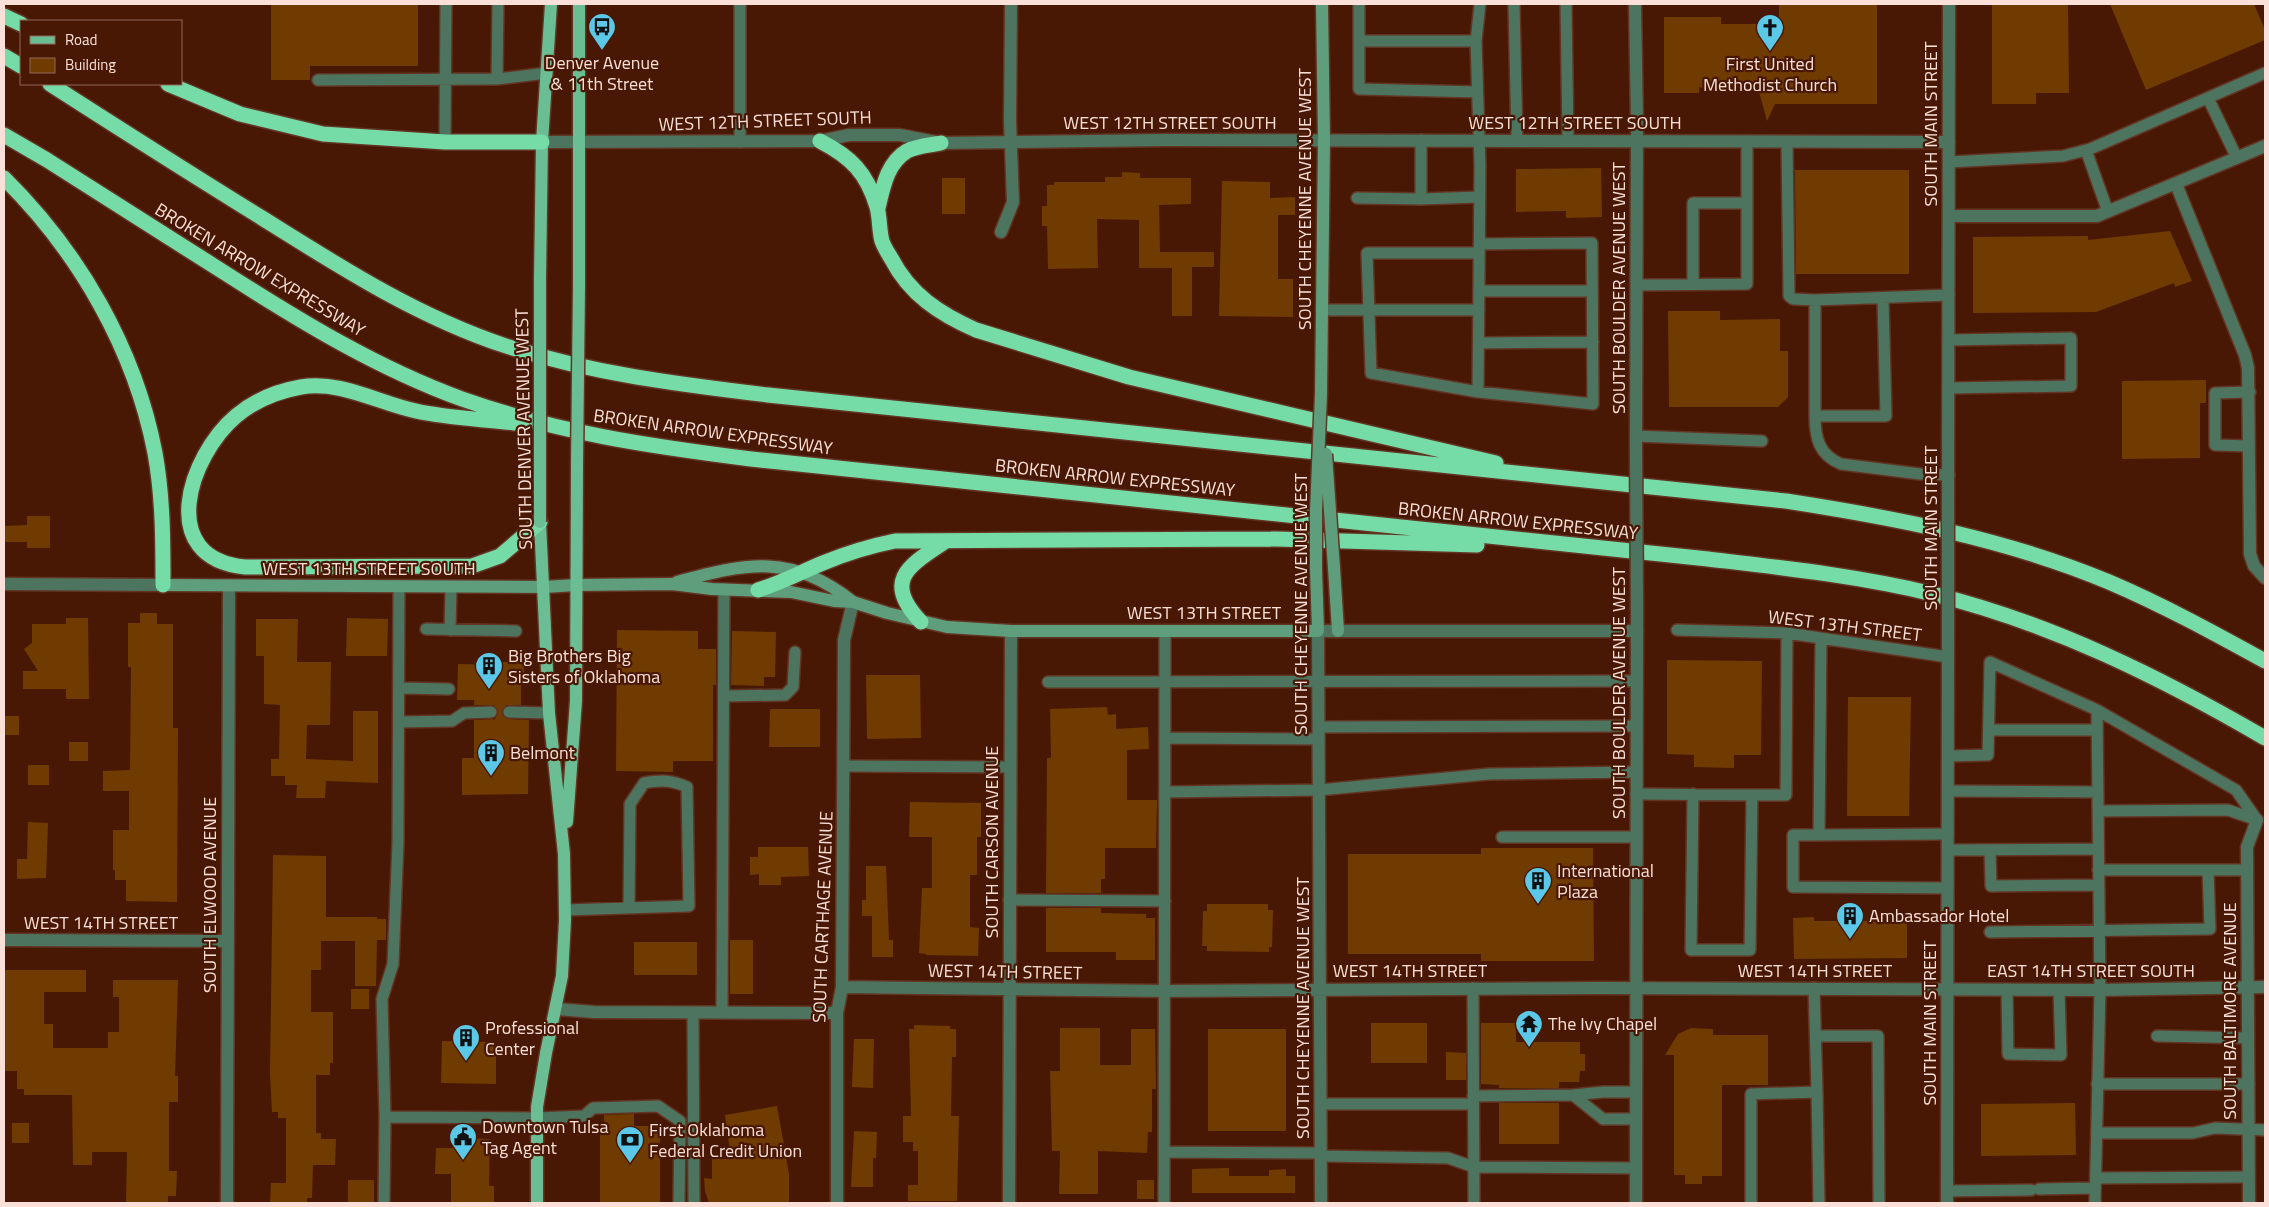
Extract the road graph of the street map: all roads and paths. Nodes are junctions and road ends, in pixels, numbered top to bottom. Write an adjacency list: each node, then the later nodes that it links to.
1 (446, 4): 23 (lane)
2 (498, 4): 24 (lane)
3 (551, 4): 20 (main road, SOUTH DENVER AVENUE WEST)
4 (579, 4): 44 (main road, SOUTH DENVER AVENUE WEST)
5 (740, 4): 41 (lane)
6 (1010, 4): 34 (street)
7 (1322, 4): 30 (main road, SOUTH CHEYENNE AVENUE WEST)
8 (1360, 4): 16 (lane)
9 (1480, 4): 17 (lane)
10 (1514, 4): 35 (lane)
11 (1566, 4): 36 (lane)
12 (1635, 4): 37 (street, SOUTH BOULDER AVENUE WEST)
13 (1949, 4): 43 (street, SOUTH MAIN STREET)
14 (4, 16): 15 (highway)
15 (20, 24)
16 (1359, 41): 17 (lane); 27 (lane)
17 (1476, 41): 27 (lane)
18 (4, 56): 19 (highway)
19 (20, 65)
20 (547, 73): 24 (lane); 40 (main road, SOUTH DENVER AVENUE WEST)
21 (2265, 73): 28 (lane)
22 (318, 80): 23 (lane)
23 (446, 80): 24 (lane); 39 (lane)
24 (497, 80)
25 (52, 85): 84 (highway)
26 (170, 85): 39 (highway)
27 (1477, 92): 32 (lane)
28 (2208, 98): 47 (lane); 48 (lane)
29 (4, 135): 79 (highway, BROKEN ARROW EXPRESSWAY)
30 (1324, 140): 31 (street, WEST 12TH STREET SOUTH); 34 (street, WEST 12TH STREET SOUTH); 68 (main road, SOUTH CHEYENNE AVENUE WEST)
31 (1421, 140): 32 (street, WEST 12TH STREET SOUTH); 54 (lane)
32 (1478, 140): 35 (street, WEST 12TH STREET SOUTH); 52 (lane)
33 (820, 141): 41 (street, WEST 12TH STREET SOUTH); 45 (street, WEST 12TH STREET SOUTH); 56 (highway)
34 (1011, 141): 45 (street, WEST 12TH STREET SOUTH); 59 (street)
35 (1518, 141): 36 (street, WEST 12TH STREET SOUTH)
36 (1568, 141): 37 (street, WEST 12TH STREET SOUTH)
37 (1637, 141): 38 (street, WEST 12TH STREET SOUTH); 62 (street, SOUTH BOULDER AVENUE WEST)
38 (1747, 141): 42 (street, WEST 12TH STREET SOUTH); 55 (lane)
39 (445, 142): 40 (highway)
40 (542, 142): 44 (street, WEST 12TH STREET SOUTH); 85 (main road, SOUTH DENVER AVENUE WEST, bridge)
41 (740, 142): 44 (street, WEST 12TH STREET SOUTH)
42 (1787, 142): 43 (street, WEST 12TH STREET SOUTH); 67 (lane)
43 (1949, 142): 49 (street, SOUTH MAIN STREET)
44 (580, 143): 93 (main road, SOUTH DENVER AVENUE WEST, bridge)
45 (941, 143): 56 (highway)
46 (2265, 146): 48 (street)
47 (2086, 150): 49 (lane); 57 (lane)
48 (2236, 158): 51 (street)
49 (1949, 162): 58 (street, SOUTH MAIN STREET)
50 (4, 178): 92 (highway)
51 (2176, 184): 57 (street); 76 (street)
52 (1479, 197): 54 (lane); 60 (lane)
53 (1357, 198): 54 (lane)
54 (1421, 199)
55 (1747, 203): 61 (lane); 61 (lane)
56 (878, 208): 84 (highway)
57 (2108, 212): 58 (street)
58 (1949, 216): 65 (street, SOUTH MAIN STREET)
59 (1001, 232)
60 (1479, 248): 63 (lane); 64 (lane); 69 (lane)
61 (1693, 284): 62 (lane)
62 (1637, 285): 81 (street, SOUTH BOULDER AVENUE WEST)
63 (1479, 291): 64 (lane); 70 (lane)
64 (1592, 291): 72 (lane)
65 (1949, 295): 66 (lane); 71 (street, SOUTH MAIN STREET)
66 (1883, 298): 67 (lane); 78 (lane)
67 (1815, 300): 78 (lane)
68 (1322, 310): 69 (lane); 77 (main road, SOUTH CHEYENNE AVENUE WEST)
69 (1369, 310): 70 (lane); 75 (lane)
70 (1479, 310): 73 (lane)
71 (1949, 340): 74 (street, SOUTH MAIN STREET); 74 (lane)
72 (1593, 342): 73 (lane); 75 (lane)
73 (1479, 343): 75 (lane)
74 (1949, 388): 83 (street, SOUTH MAIN STREET)
75 (1478, 392)
76 (2250, 392): 82 (street); 82 (lane)
77 (1322, 394): 104 (main road, SOUTH CHEYENNE AVENUE WEST, bridge); 105 (main road, bridge)
78 (1814, 416): 83 (lane)
79 (555, 428): 85 (highway); 87 (highway, BROKEN ARROW EXPRESSWAY)
80 (1762, 441): 81 (lane)
81 (1636, 442): 110 (street, SOUTH BOULDER AVENUE WEST, bridge)
82 (2249, 446): 89 (street)
83 (1949, 475): 114 (street, SOUTH MAIN STREET, bridge)
84 (1556, 478): 115 (highway)
85 (540, 522): 97 (main road, SOUTH DENVER AVENUE WEST)
86 (946, 541): 87 (highway); 88 (highway); 101 (highway)
87 (1589, 548): 133 (highway, BROKEN ARROW EXPRESSWAY)
88 (803, 572): 91 (main road); 99 (highway); 100 (main road)
89 (2265, 578)
90 (4, 584): 92 (street)
91 (672, 584): 93 (main road); 98 (main road)
92 (163, 585): 94 (main road, WEST 13TH STREET SOUTH)
93 (576, 585): 97 (main road, WEST 13TH STREET SOUTH); 154 (main road, SOUTH DENVER AVENUE WEST)
94 (229, 586): 95 (main road, WEST 13TH STREET SOUTH); 167 (street, SOUTH ELWOOD AVENUE)
95 (400, 586): 96 (main road, WEST 13TH STREET SOUTH); 120 (lane)
96 (450, 587): 97 (main road, WEST 13TH STREET SOUTH); 103 (lane)
97 (544, 587): 126 (main road, SOUTH DENVER AVENUE WEST)
98 (724, 590): 99 (main road); 122 (lane)
99 (758, 590): 100 (main road)
100 (853, 602): 101 (main road); 135 (street, SOUTH CARTHAGE AVENUE)
101 (921, 622): 108 (main road, WEST 13TH STREET)
102 (426, 629): 103 (lane)
103 (450, 630): 107 (lane)
104 (1318, 630): 105 (street, WEST 13TH STREET); 109 (main road, WEST 13TH STREET); 118 (street, SOUTH CHEYENNE AVENUE WEST)
105 (1338, 630): 110 (street, WEST 13TH STREET)
106 (1677, 630): 111 (lane, WEST 13TH STREET)
107 (516, 631)
108 (1010, 631): 109 (main road, WEST 13TH STREET); 136 (street, SOUTH CARSON AVENUE)
109 (1165, 631): 117 (lane)
110 (1637, 631): 116 (street, SOUTH BOULDER AVENUE WEST)
111 (1787, 633): 112 (lane, WEST 13TH STREET); 144 (lane)
112 (1821, 638): 114 (lane, WEST 13TH STREET); 148 (lane)
113 (794, 652): 122 (lane)
114 (1948, 657): 134 (street, SOUTH MAIN STREET)
115 (2265, 661)
116 (1636, 680): 118 (lane); 128 (street, SOUTH BOULDER AVENUE WEST)
117 (1165, 681): 118 (lane); 119 (lane); 132 (lane)
118 (1318, 681): 131 (street, SOUTH CHEYENNE AVENUE WEST)
119 (1048, 682)
120 (399, 688): 121 (lane); 127 (lane)
121 (449, 689)
122 (724, 696): 183 (lane)
123 (2097, 710): 129 (lane); 130 (lane); 146 (lane)
124 (490, 712): 127 (lane)
125 (509, 712): 126 (lane)
126 (549, 713): 154 (main road, SOUTH DENVER AVENUE WEST)
127 (399, 722): 195 (lane)
128 (1636, 726): 131 (lane); 137 (street, SOUTH BOULDER AVENUE WEST)
129 (1989, 730): 130 (lane); 134 (lane)
130 (2097, 730): 141 (lane)
131 (1319, 733): 132 (lane); 138 (street, SOUTH CHEYENNE AVENUE WEST)
132 (1165, 738): 140 (lane)
133 (2265, 738)
134 (1948, 756): 139 (street, SOUTH MAIN STREET)
135 (844, 766): 136 (lane); 168 (street, SOUTH CARTHAGE AVENUE)
136 (1010, 768): 160 (street, SOUTH CARSON AVENUE)
137 (1636, 772): 138 (lane); 142 (street, SOUTH BOULDER AVENUE WEST)
138 (1319, 790): 140 (lane); 174 (street, SOUTH CHEYENNE AVENUE WEST)
139 (1948, 791): 141 (lane); 147 (street, SOUTH MAIN STREET)
140 (1165, 792): 161 (lane)
141 (2098, 792): 145 (lane)
142 (1636, 794): 143 (lane); 150 (street, SOUTH BOULDER AVENUE WEST)
143 (1693, 794): 144 (lane); 144 (lane)
144 (1752, 795)
145 (2098, 811): 146 (lane); 151 (lane)
146 (2256, 820): 157 (street, SOUTH BALTIMORE AVENUE)
147 (1948, 834): 148 (lane); 152 (street, SOUTH MAIN STREET)
148 (1819, 835): 159 (lane)
149 (1502, 837): 150 (lane)
150 (1636, 837): 172 (street, SOUTH BOULDER AVENUE WEST)
151 (2098, 849): 153 (lane); 155 (lane)
152 (1948, 850): 153 (lane); 159 (street, SOUTH MAIN STREET)
153 (1990, 850): 158 (lane)
154 (564, 854): 163 (main road, SOUTH DENVER AVENUE WEST)
155 (2098, 870): 156 (lane); 158 (lane)
156 (2208, 870): 157 (lane); 164 (lane)
157 (2247, 870): 169 (street, SOUTH BALTIMORE AVENUE)
158 (2098, 885): 164 (lane)
159 (1948, 888): 175 (street, SOUTH MAIN STREET)
160 (1009, 900): 161 (lane); 177 (street, SOUTH CARSON AVENUE)
161 (1165, 901): 180 (lane)
162 (629, 908): 162 (lane); 163 (lane)
163 (565, 910): 181 (main road, SOUTH DENVER AVENUE WEST)
164 (2099, 931): 165 (lane); 179 (lane)
165 (1990, 932)
166 (4, 940): 167 (street, WEST 14TH STREET)
167 (228, 941): 208 (street, SOUTH ELWOOD AVENUE)
168 (842, 987): 177 (street, WEST 14TH STREET); 184 (street, SOUTH CARTHAGE AVENUE)
169 (2248, 987): 170 (street, EAST 14TH STREET SOUTH); 179 (street, EAST 14TH STREET SOUTH); 187 (street, SOUTH BALTIMORE AVENUE)
170 (2265, 987)
171 (1473, 988): 172 (street, WEST 14TH STREET); 174 (street, WEST 14TH STREET); 193 (lane)
172 (1636, 988): 173 (street, WEST 14TH STREET); 190 (street, SOUTH BOULDER AVENUE WEST)
173 (1814, 988): 175 (street, WEST 14TH STREET); 185 (lane)
174 (1321, 989): 180 (street, WEST 14TH STREET); 194 (street, SOUTH CHEYENNE AVENUE WEST)
175 (1948, 989): 176 (street, EAST 14TH STREET SOUTH); 207 (street, SOUTH MAIN STREET)
176 (2007, 989): 178 (street, EAST 14TH STREET SOUTH); 178 (lane)
177 (1009, 990): 180 (street, WEST 14TH STREET); 214 (street, SOUTH CARSON AVENUE)
178 (2059, 990): 179 (street, EAST 14TH STREET SOUTH)
179 (2100, 990): 188 (lane)
180 (1165, 991): 201 (lane)
181 (557, 1009): 182 (street); 196 (main road, SOUTH DENVER AVENUE WEST)
182 (694, 1012): 183 (street); 212 (lane)
183 (722, 1012): 184 (street)
184 (837, 1013): 213 (street, SOUTH CARTHAGE AVENUE)
185 (1817, 1036): 191 (lane); 221 (lane)
186 (2157, 1036): 187 (lane)
187 (2248, 1038): 189 (street, SOUTH BALTIMORE AVENUE)
188 (2097, 1084): 189 (lane); 200 (lane)
189 (2249, 1084): 198 (street, SOUTH BALTIMORE AVENUE)
190 (1636, 1092): 192 (lane); 197 (street, SOUTH BOULDER AVENUE WEST)
191 (1817, 1092): 219 (lane); 220 (lane)
192 (1573, 1095): 193 (lane); 197 (lane)
193 (1473, 1100): 194 (lane); 203 (lane)
194 (1321, 1104): 202 (street, SOUTH CHEYENNE AVENUE WEST)
195 (385, 1117): 196 (lane); 209 (lane)
196 (537, 1118): 210 (main road, SOUTH DENVER AVENUE WEST); 211 (lane)
197 (1636, 1119): 204 (street, SOUTH BOULDER AVENUE WEST)
198 (2249, 1130): 199 (lane); 200 (lane); 205 (street, SOUTH BALTIMORE AVENUE)
199 (2265, 1130)
200 (2097, 1133): 206 (lane)
201 (1164, 1152): 202 (lane); 215 (lane)
202 (1321, 1154): 203 (lane); 216 (street, SOUTH CHEYENNE AVENUE WEST)
203 (1474, 1167): 204 (lane); 217 (lane)
204 (1636, 1168): 218 (street, SOUTH BOULDER AVENUE WEST)
205 (2249, 1177): 206 (lane); 223 (street, SOUTH BALTIMORE AVENUE)
206 (2096, 1183): 207 (lane); 222 (lane)
207 (1947, 1197)
208 (227, 1203)
209 (384, 1203)
210 (537, 1203)
211 (679, 1203)
212 (694, 1203)
213 (837, 1203)
214 (1009, 1203)
215 (1164, 1203)
216 (1321, 1203)
217 (1474, 1203)
218 (1636, 1203)
219 (1751, 1203)
220 (1819, 1203)
221 (1879, 1203)
222 (2095, 1203)
223 (2249, 1203)

